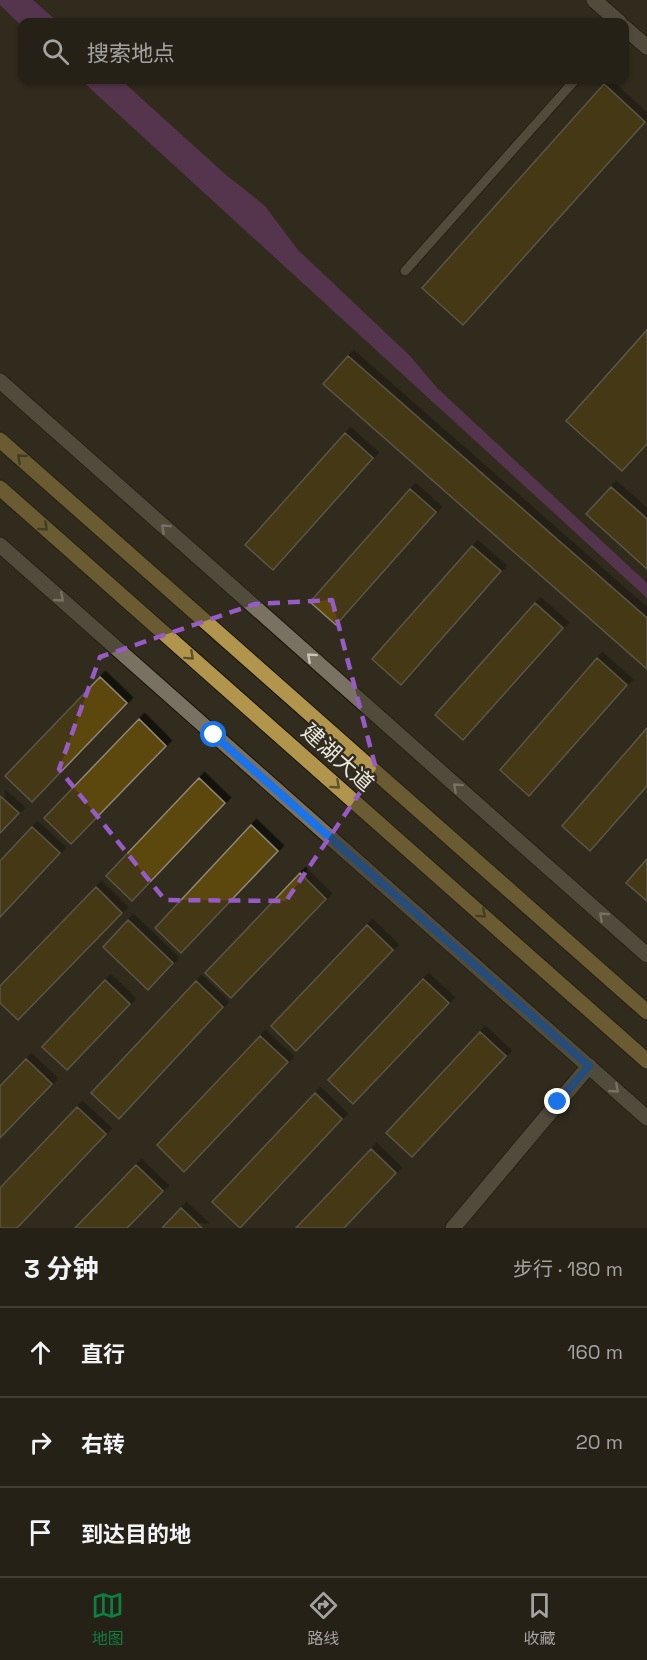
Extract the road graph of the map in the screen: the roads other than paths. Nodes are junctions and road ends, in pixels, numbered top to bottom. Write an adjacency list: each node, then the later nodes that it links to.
1 (594, 0): 2 (street)
2 (614, 18)
3 (629, 31): 4 (street)
4 (647, 47)
5 (571, 84): 6 (lane)
6 (405, 271)
7 (0, 381): 11 (street, one-way to 7)
8 (0, 440): 12 (main road, 建湖大道, one-way to 8)
9 (0, 488): 13 (main road, 建湖大道, one-way to 13)
10 (0, 545): 14 (street, one-way to 14)
11 (647, 955)
12 (647, 1012)
13 (647, 1061)
14 (589, 1066): 15 (street, one-way to 15); 16 (street)
15 (647, 1118)
16 (453, 1228)

